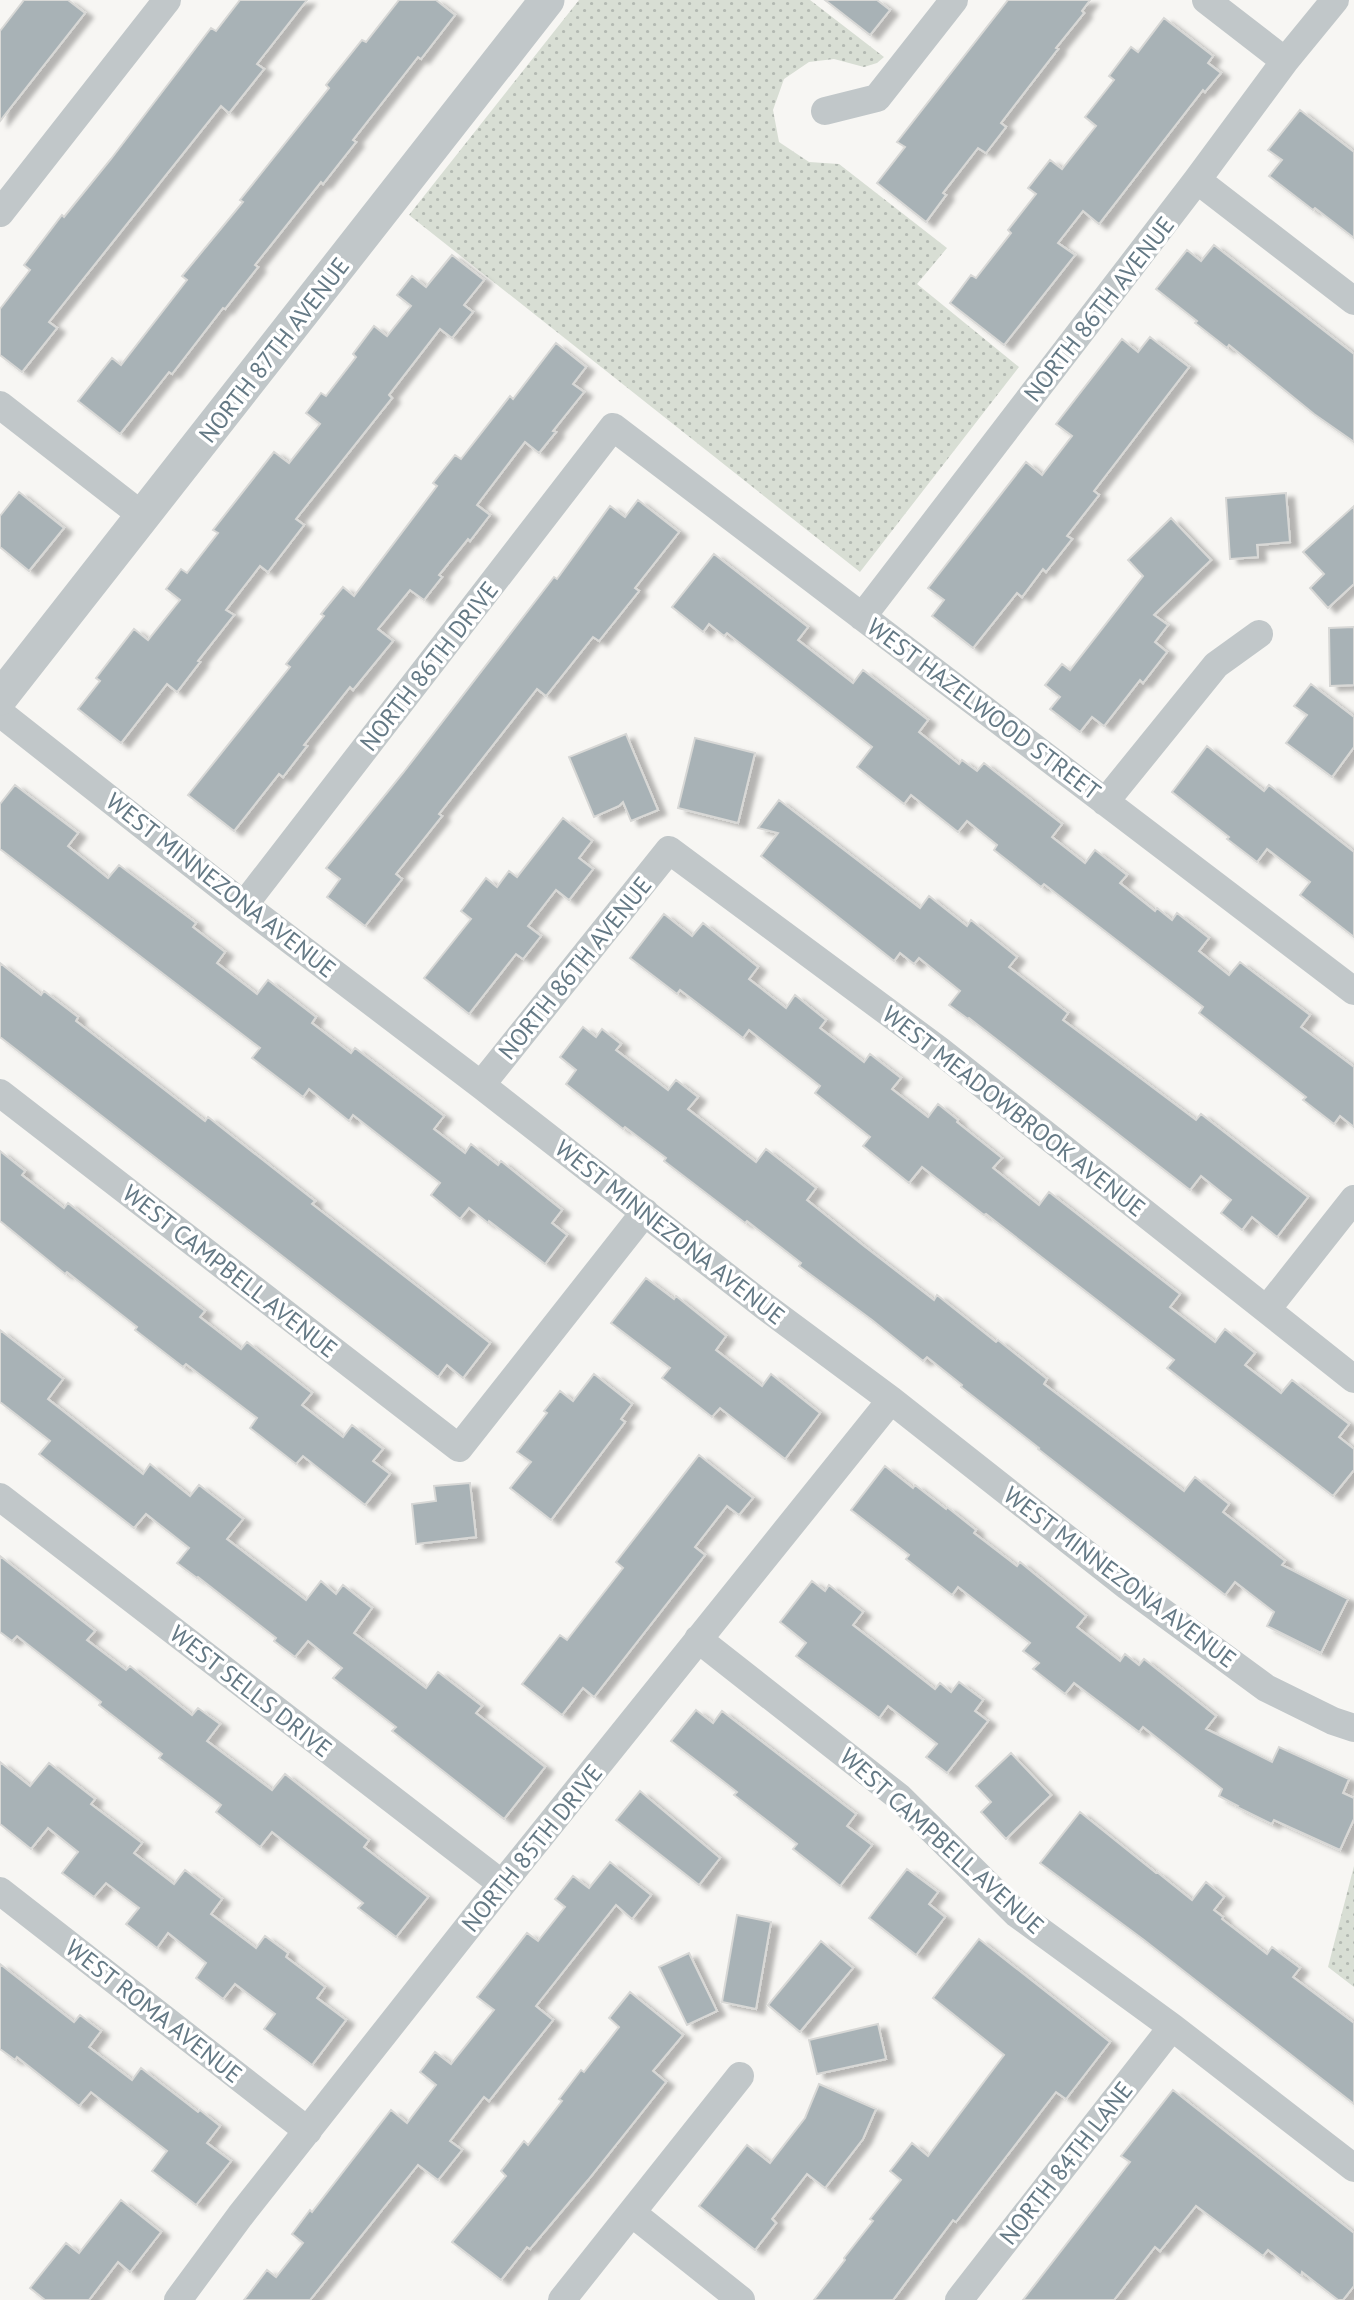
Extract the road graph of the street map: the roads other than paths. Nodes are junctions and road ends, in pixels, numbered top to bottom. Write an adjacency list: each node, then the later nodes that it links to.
1 (548, 0): 13 (street, NORTH 87TH AVENUE)
2 (954, 0): 7 (street)
3 (1206, 0): 6 (street)
4 (1335, 0): 6 (street, NORTH 86TH AVENUE)
5 (155, 4): 9 (street)
6 (1285, 61): 8 (street, NORTH 86TH AVENUE)
7 (825, 111)
8 (1197, 180): 10 (street); 14 (street, NORTH 86TH AVENUE)
9 (0, 213)
10 (1354, 301)
11 (0, 405): 13 (street)
12 (613, 427): 14 (street, WEST HAZELWOOD STREET); 20 (street, NORTH 86TH DRIVE)
13 (144, 517): 16 (street, NORTH 87TH AVENUE)
14 (862, 617): 18 (street, WEST HAZELWOOD STREET)
15 (1259, 634): 18 (street)
16 (0, 698)
17 (0, 713): 20 (street, WEST MINNEZONA AVENUE)
18 (1105, 802): 21 (street, WEST HAZELWOOD STREET)
19 (669, 850): 22 (street, NORTH 86TH AVENUE); 26 (street, WEST MEADOWBROOK AVENUE)
20 (244, 905): 22 (street, WEST MINNEZONA AVENUE)
21 (1354, 991)
22 (481, 1085): 25 (street, WEST MINNEZONA AVENUE)
23 (0, 1093): 25 (street, WEST CAMPBELL AVENUE)
24 (1354, 1199): 26 (street)
25 (645, 1212): 28 (street, WEST MINNEZONA AVENUE)
26 (1267, 1310): 27 (street, WEST MEADOWBROOK AVENUE)
27 (1354, 1379)
28 (891, 1400): 30 (street, NORTH 85TH DRIVE); 31 (street, WEST MINNEZONA AVENUE)
29 (0, 1497): 32 (street, WEST SELLS DRIVE)
30 (698, 1639): 32 (street, NORTH 85TH DRIVE); 34 (street, WEST CAMPBELL AVENUE)
31 (1354, 1728)
32 (502, 1884): 36 (street, NORTH 85TH DRIVE)
33 (0, 1891): 36 (street, WEST ROMA AVENUE)
34 (1172, 2026): 37 (street, WEST CAMPBELL AVENUE); 42 (street, NORTH 84TH LANE)
35 (740, 2076): 38 (street)
36 (308, 2131): 39 (street, NORTH 85TH DRIVE)
37 (1354, 2168)
38 (632, 2213): 40 (street); 41 (street)
39 (178, 2300)
40 (562, 2300)
41 (741, 2300)
42 (959, 2300)

